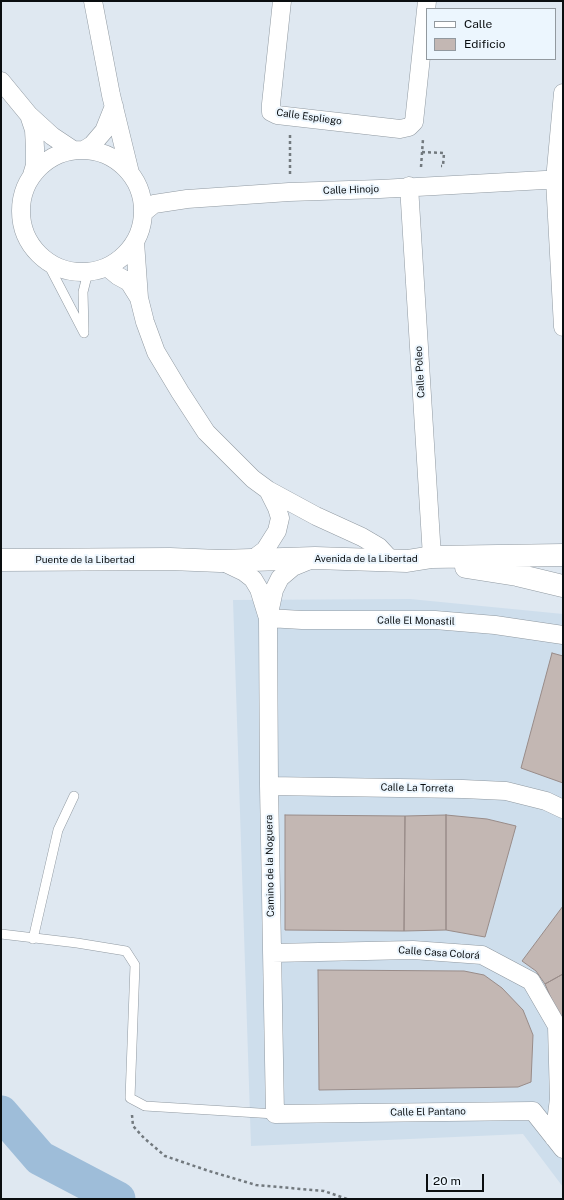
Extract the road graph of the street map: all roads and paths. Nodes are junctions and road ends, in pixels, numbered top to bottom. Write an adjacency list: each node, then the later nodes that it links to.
1 (282, 1): 8 (street, Calle Espliego)
2 (93, 2): 6 (street)
3 (426, 10): 8 (street, Calle Espliego)
4 (1, 81): 7 (street)
5 (563, 93): 15 (street)
6 (114, 106): 9 (street); 13 (street)
7 (29, 115): 9 (street); 14 (street)
8 (291, 116): 18 (path)
9 (78, 150): 13 (street); 14 (street)
10 (428, 166): 12 (path)
11 (436, 166): 12 (path)
12 (421, 167): 16 (path)
13 (130, 173): 19 (street)
14 (32, 175): 21 (street)
15 (559, 179): 16 (street, Calle Hinojo); 25 (street)
16 (434, 185): 17 (street, Calle Hinojo)
17 (409, 186): 18 (street, Calle Hinojo); 28 (street, Calle Poleo)
18 (289, 192): 19 (street, Calle Hinojo)
19 (143, 213): 20 (street)
20 (134, 242): 22 (street); 24 (street)
21 (47, 262): 23 (street); 23 (lane)
22 (107, 267): 23 (street); 24 (street)
23 (88, 272)
24 (138, 298): 26 (street)
25 (563, 327)
26 (268, 490): 32 (street); 33 (street)
27 (563, 555): 28 (street, Avenida de la Libertad)
28 (432, 557): 33 (street, Avenida de la Libertad)
29 (315, 558): 32 (street, Avenida de la Libertad); 33 (street, Avenida de la Libertad); 36 (street)
30 (170, 559): 31 (street, Puente de la Libertad); 34 (street, Avenida de la Libertad)
31 (1, 560)
32 (253, 560): 34 (street, Avenida de la Libertad)
33 (399, 560): 35 (street)
34 (220, 561): 36 (street)
35 (563, 586)
36 (268, 618): 37 (street, Calle El Monastil); 38 (street, Camino de la Noguera)
37 (563, 636)
38 (269, 786): 40 (street, Calle La Torreta); 43 (street, Camino de la Noguera)
39 (74, 796): 42 (lane)
40 (563, 809)
41 (1, 934): 42 (lane)
42 (33, 939): 44 (lane)
43 (272, 953): 45 (street, Camino de la Noguera); 46 (street, Calle Casa Colorá)
44 (130, 1098): 45 (lane); 47 (path)
45 (275, 1114): 46 (street, Calle El Pantano)
46 (559, 1143)
47 (347, 1199)

